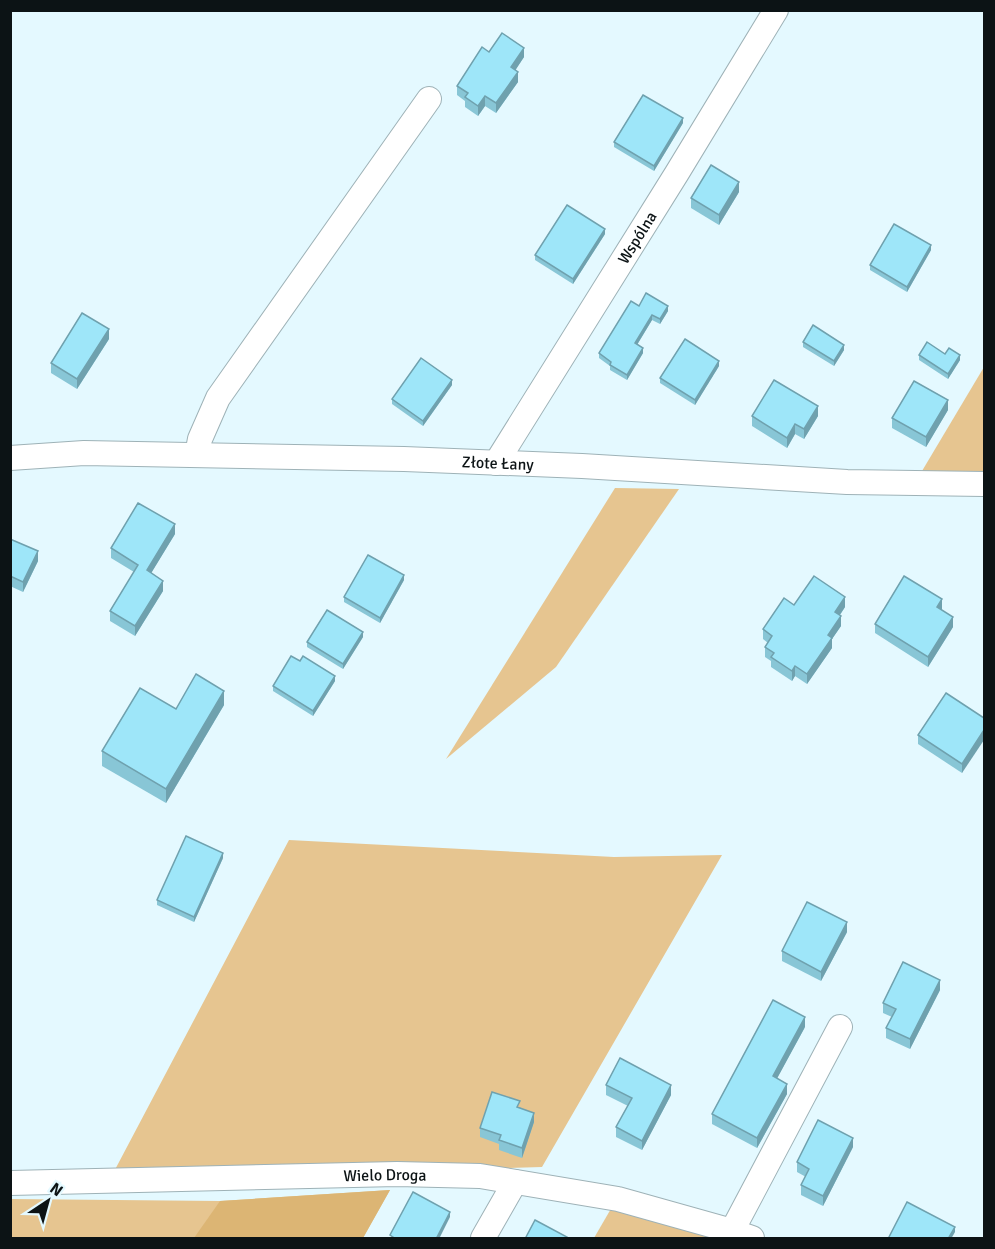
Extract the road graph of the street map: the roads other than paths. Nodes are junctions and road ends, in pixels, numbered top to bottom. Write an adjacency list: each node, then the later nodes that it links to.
1 (776, 10): 5 (street, Wspólna)
2 (429, 99): 3 (street)
3 (197, 455): 4 (street, Złote Łany); 5 (street, Złote Łany)
4 (10, 458)
5 (496, 463): 6 (street, Złote Łany)
6 (984, 484)
7 (840, 1027): 10 (street)
8 (515, 1182): 9 (street, Wielo Droga); 10 (street, Wielo Droga); 11 (street)
9 (10, 1183)
10 (742, 1234)
11 (483, 1239)

